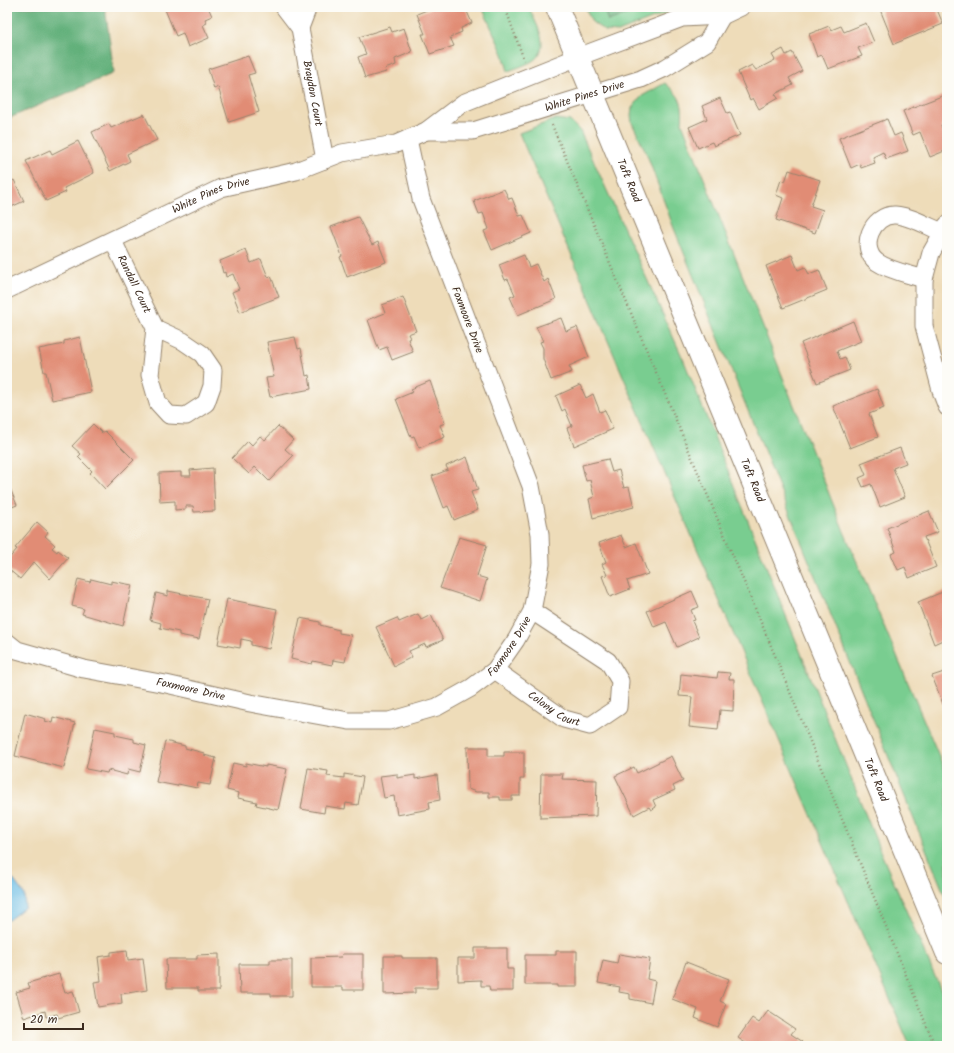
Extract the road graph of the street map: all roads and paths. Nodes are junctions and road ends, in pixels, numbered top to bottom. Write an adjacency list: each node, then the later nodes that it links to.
1 (284, 7): 6 (street, Braydon Court)
2 (308, 7): 6 (street)
3 (557, 7): 7 (street, Taft Road)
4 (741, 7): 5 (street, White Pines Drive)
5 (722, 16): 7 (street, White Pines Drive); 8 (street, White Pines Drive)
6 (300, 28): 12 (street, Braydon Court)
7 (578, 57): 8 (street, Taft Road); 10 (street, White Pines Drive)
8 (593, 94): 9 (street, White Pines Drive); 22 (street, Taft Road)
9 (544, 110): 10 (street, White Pines Drive); 23 (path)
10 (426, 131): 11 (street, White Pines Drive)
11 (408, 139): 12 (street, White Pines Drive); 19 (street, Foxmoore Drive)
12 (325, 160): 14 (street, White Pines Drive)
13 (944, 229): 15 (street); 15 (street)
14 (113, 241): 16 (street, White Pines Drive); 17 (street, Randall Court)
15 (924, 279): 18 (street)
16 (7, 290)
17 (154, 328): 17 (street)
18 (947, 407)
19 (532, 610): 21 (street, Foxmoore Drive); 21 (street, Colony Court)
20 (7, 642): 21 (street, Foxmoore Drive)
21 (495, 670)
22 (947, 953)
23 (935, 1046)

